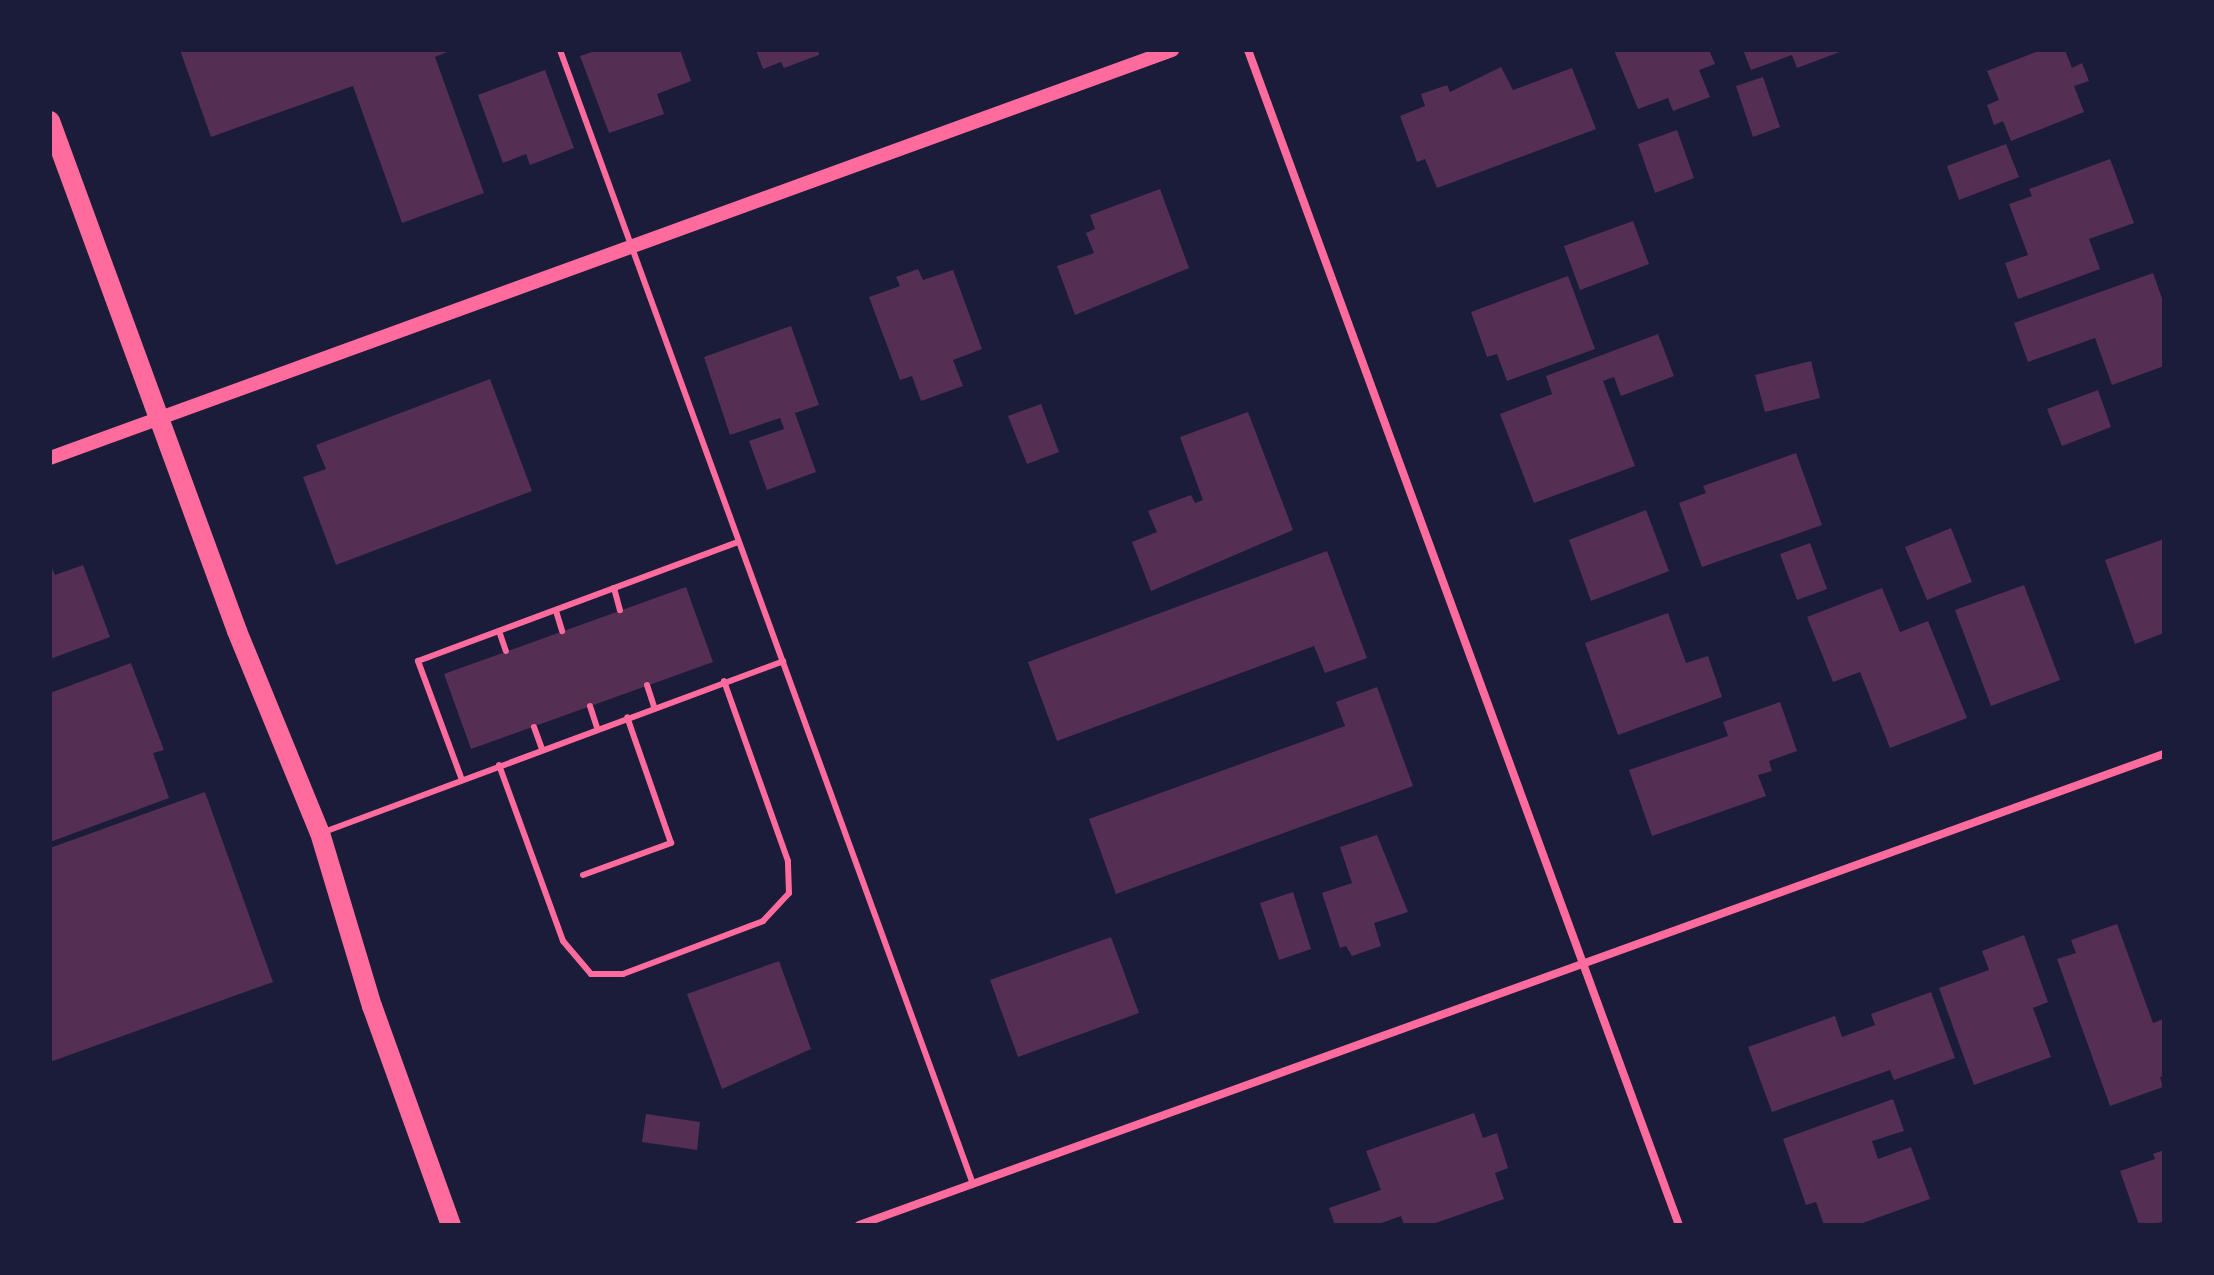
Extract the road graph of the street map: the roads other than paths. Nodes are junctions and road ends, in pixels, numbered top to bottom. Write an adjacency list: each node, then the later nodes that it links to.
1 (560, 50): 5 (lane)
2 (1172, 50): 5 (street)
3 (1248, 50): 29 (street)
4 (50, 121): 6 (main road)
5 (631, 247): 6 (street); 8 (lane)
6 (159, 418): 7 (street); 27 (main road)
7 (50, 458)
8 (738, 542): 9 (lane); 15 (lane)
9 (614, 588): 10 (lane); 11 (lane)
10 (620, 610)
11 (556, 611): 12 (lane); 13 (lane)
12 (499, 631): 14 (lane); 26 (lane)
13 (562, 631)
14 (506, 651)
15 (783, 661): 16 (lane); 30 (lane)
16 (724, 681): 19 (lane); 25 (lane)
17 (647, 685): 19 (lane)
18 (590, 706): 22 (lane)
19 (654, 706): 20 (lane)
20 (627, 717): 22 (lane); 28 (lane)
21 (534, 727): 23 (lane)
22 (597, 728): 23 (lane)
23 (542, 749): 25 (lane)
24 (2164, 754): 29 (street)
25 (499, 765): 26 (lane)
26 (462, 780): 27 (lane)
27 (320, 833): 31 (main road)
28 (583, 875)
29 (1583, 964): 30 (street); 33 (street)
30 (973, 1184): 32 (street)
31 (451, 1225)
32 (859, 1225)
33 (1679, 1225)

